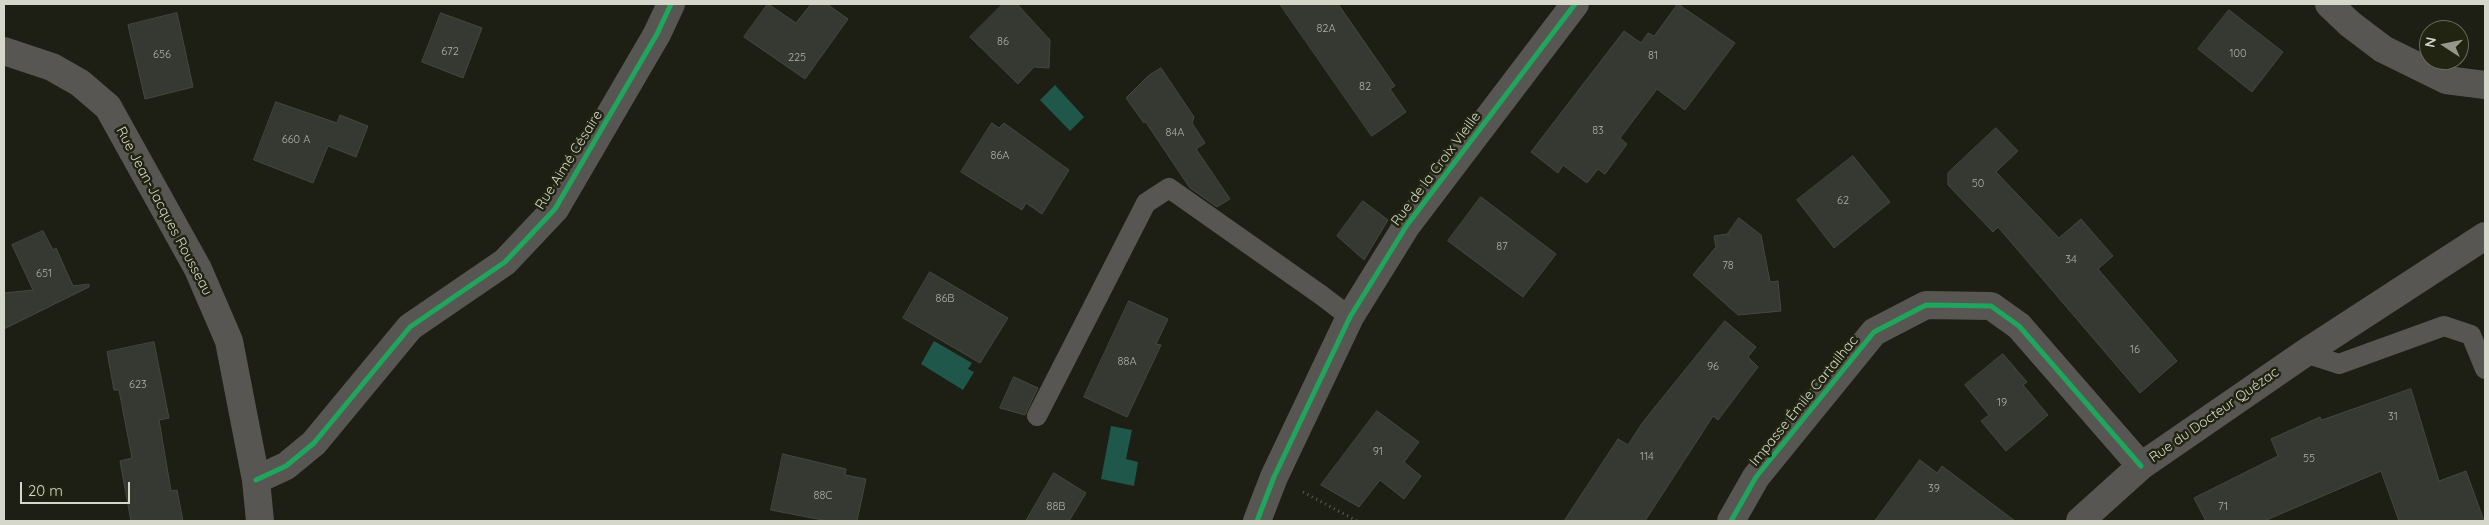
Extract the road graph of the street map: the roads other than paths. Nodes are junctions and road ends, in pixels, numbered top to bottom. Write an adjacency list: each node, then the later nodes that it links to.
1 (671, 4): 12 (street, Rue Aimé Césaire)
2 (1575, 4): 7 (street, Rue de la Croix Vieille)
3 (2329, 4): 5 (street)
4 (4, 51): 12 (street, Rue Jean-Jacques Rousseau)
5 (2485, 85)
6 (2485, 236): 8 (street, Rue du Docteur Quézac)
7 (1350, 317): 10 (lane); 14 (street, Rue de la Croix Vieille)
8 (2305, 353): 9 (lane); 11 (street, Rue du Docteur Quézac)
9 (2485, 369)
10 (1037, 416)
11 (2141, 466): 15 (street, Impasse Émile Cartailhac); 16 (street, Rue du Docteur Quézac)
12 (256, 480): 13 (street, Rue Jean-Jacques Rousseau)
13 (260, 521)
14 (1257, 521)
15 (1731, 521)
16 (2080, 521)

